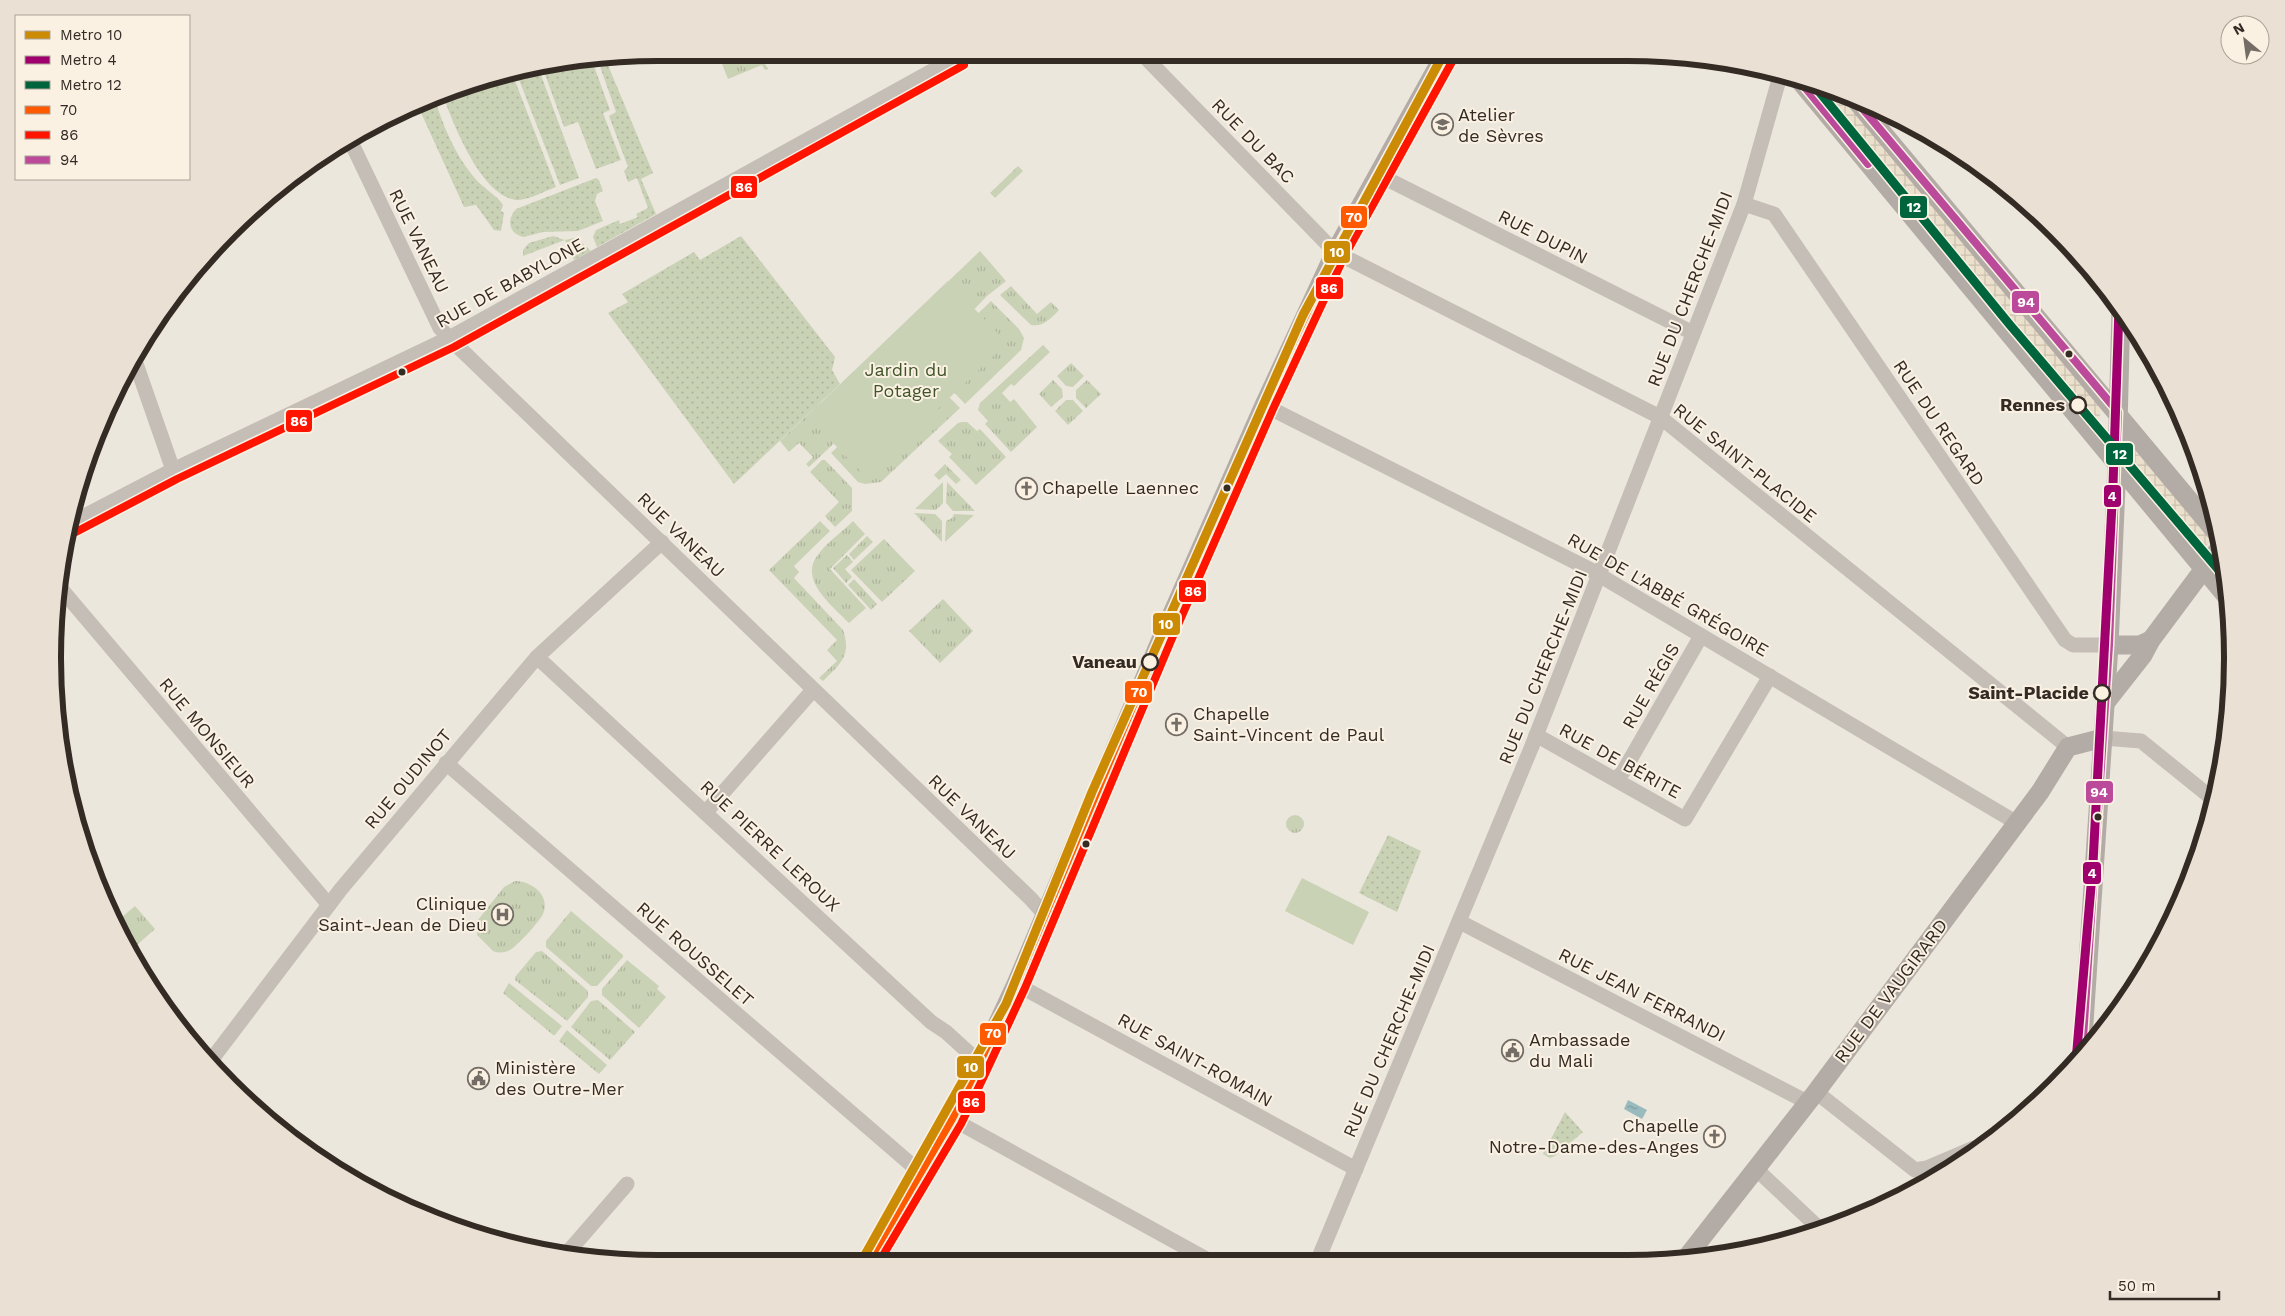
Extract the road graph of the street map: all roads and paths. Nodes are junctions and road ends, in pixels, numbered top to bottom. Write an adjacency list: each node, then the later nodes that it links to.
1 (950, 61): 13 (street, RUE DE BABYLONE)
2 (1149, 61): 10 (street, RUE DU BAC)
3 (1435, 61): 8 (main road)
4 (1778, 81): 9 (street, RUE DU CHERCHE-MIDI)
5 (1807, 89): 18 (main road)
6 (1865, 111): 16 (main road)
7 (353, 146): 13 (street, RUE VANEAU)
8 (1377, 174): 10 (main road); 12 (street, RUE DUPIN)
9 (1744, 204): 12 (street, RUE DU CHERCHE-MIDI); 30 (street, RUE DU REGARD)
10 (1335, 252): 15 (main road); 17 (street, RUE SAINT-PLACIDE)
11 (2120, 322): 16 (main road)
12 (1693, 333): 17 (street, RUE DU CHERCHE-MIDI)
13 (449, 338): 19 (street, RUE DE BABYLONE); 22 (street, RUE VANEAU)
14 (137, 367): 19 (street)
15 (1264, 405): 25 (street, RUE DE L'ABBÉ GRÉGOIRE); 44 (main road)
16 (2118, 412): 18 (main road); 21 (main road)
17 (1660, 417): 25 (street, RUE DU CHERCHE-MIDI); 37 (street, RUE SAINT-PLACIDE)
18 (2117, 465): 24 (main road); 30 (main road)
19 (173, 470): 20 (street, RUE DE BABYLONE)
20 (78, 519)
21 (2207, 521)
22 (662, 542): 31 (street, RUE OUDINOT); 33 (street, RUE VANEAU)
23 (2215, 556): 24 (main road)
24 (2204, 570): 26 (main road); 29 (main road)
25 (1599, 575): 28 (street, RUE DE L'ABBÉ GRÉGOIRE); 35 (street, RUE DU CHERCHE-MIDI)
26 (2220, 589)
27 (65, 592): 43 (street, RUE MONSIEUR)
28 (1701, 636): 32 (street, RUE DE L'ABBÉ GRÉGOIRE); 39 (street, RUE RÉGIS)
29 (2151, 640): 30 (main road); 34 (main road)
30 (2109, 645): 34 (main road)
31 (537, 657): 38 (street, RUE OUDINOT); 41 (street, RUE PIERRE LEROUX)
32 (1770, 676): 39 (street, RUE DE BÉRITE); 42 (street, RUE DE L'ABBÉ GRÉGOIRE)
33 (812, 690): 41 (street); 44 (street, RUE VANEAU)
34 (2106, 702): 36 (main road)
35 (1536, 735): 39 (street, RUE DE BÉRITE); 45 (street, RUE DU CHERCHE-MIDI)
36 (2103, 738): 37 (main road); 40 (street); 47 (main road)
37 (2068, 747): 42 (main road, RUE DE VAUGIRARD)
38 (446, 763): 43 (street, RUE OUDINOT); 55 (street, RUE ROUSSELET)
39 (1616, 779)
40 (2207, 794)
41 (706, 812): 49 (street, RUE PIERRE LEROUX)
42 (2017, 822): 50 (main road, RUE DE VAUGIRARD)
43 (329, 905): 48 (street, RUE OUDINOT)
44 (1045, 915): 46 (main road)
45 (1460, 922): 50 (street, RUE JEAN FERRANDI); 54 (street, RUE DU CHERCHE-MIDI)
46 (1016, 984): 49 (main road); 54 (street, RUE SAINT-ROMAIN)
47 (2083, 1043)
48 (215, 1057)
49 (979, 1062): 51 (main road)
50 (1811, 1097): 52 (street, RUE JEAN FERRANDI); 53 (main road, RUE DE VAUGIRARD)
51 (952, 1119): 55 (main road); 61 (street)
52 (1957, 1155)
53 (1754, 1168): 57 (street); 59 (main road, RUE DE VAUGIRARD)
54 (1356, 1169): 62 (street, RUE DU CHERCHE-MIDI)
55 (921, 1173): 60 (main road)
56 (627, 1184): 58 (street)
57 (1815, 1224)
58 (571, 1248)
59 (1691, 1251)
60 (872, 1255)
61 (1199, 1255)
62 (1320, 1255)

